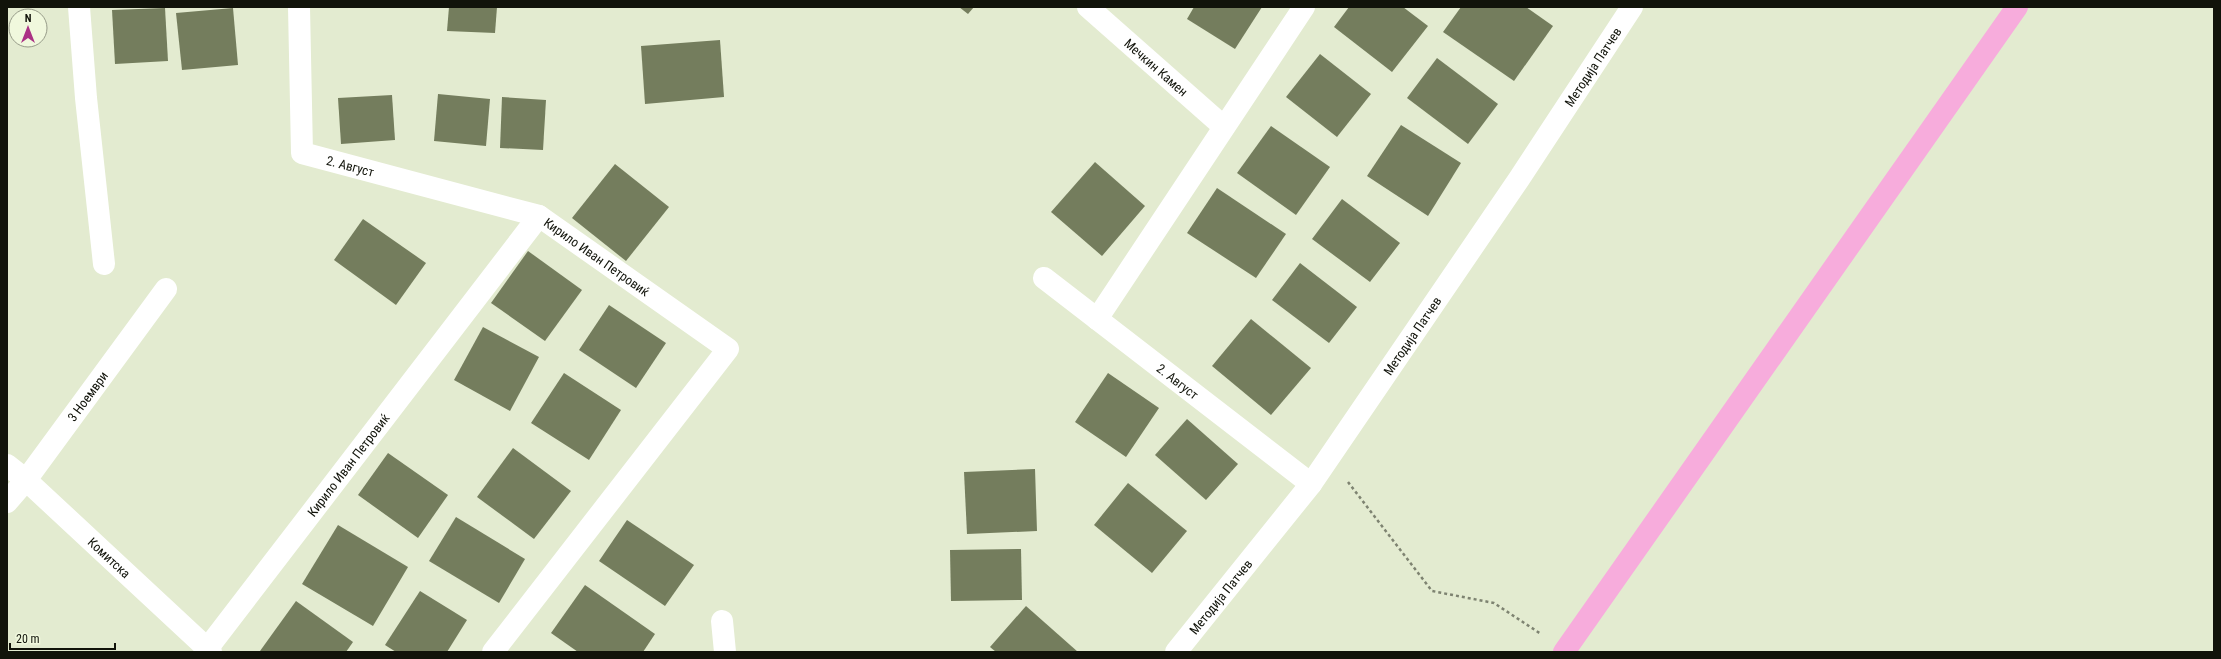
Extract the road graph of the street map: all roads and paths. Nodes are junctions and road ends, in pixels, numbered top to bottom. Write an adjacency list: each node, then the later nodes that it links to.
1 (79, 7): 9 (street)
2 (299, 7): 8 (street, 2. Август)
3 (1088, 7): 7 (street, Мечкин Камен)
4 (1304, 7): 7 (street)
5 (1632, 7): 13 (street, Методиjа Патчев)
6 (2016, 7): 20 (main road)
7 (1224, 127): 12 (street)
8 (540, 216): 19 (street, Кирило Иван Петровиќ); 21 (street, Кирило Иван Петровиќ)
9 (104, 264)
10 (1044, 278): 12 (street, 2. Август)
11 (166, 290): 15 (street, 3 Ноември)
12 (1097, 319): 16 (street, 2. Август)
13 (1329, 456): 16 (street, Методиjа Патчев); 20 (path)
14 (7, 465): 15 (street, Комитска)
15 (26, 480): 17 (street, 3 Ноември); 19 (street, Комитска)
16 (1311, 484): 23 (street, Методиjа Патчев)
17 (7, 502)
18 (722, 622): 22 (street)
19 (209, 650)
20 (1565, 651)
21 (493, 652)
22 (725, 652)
23 (1176, 652)

